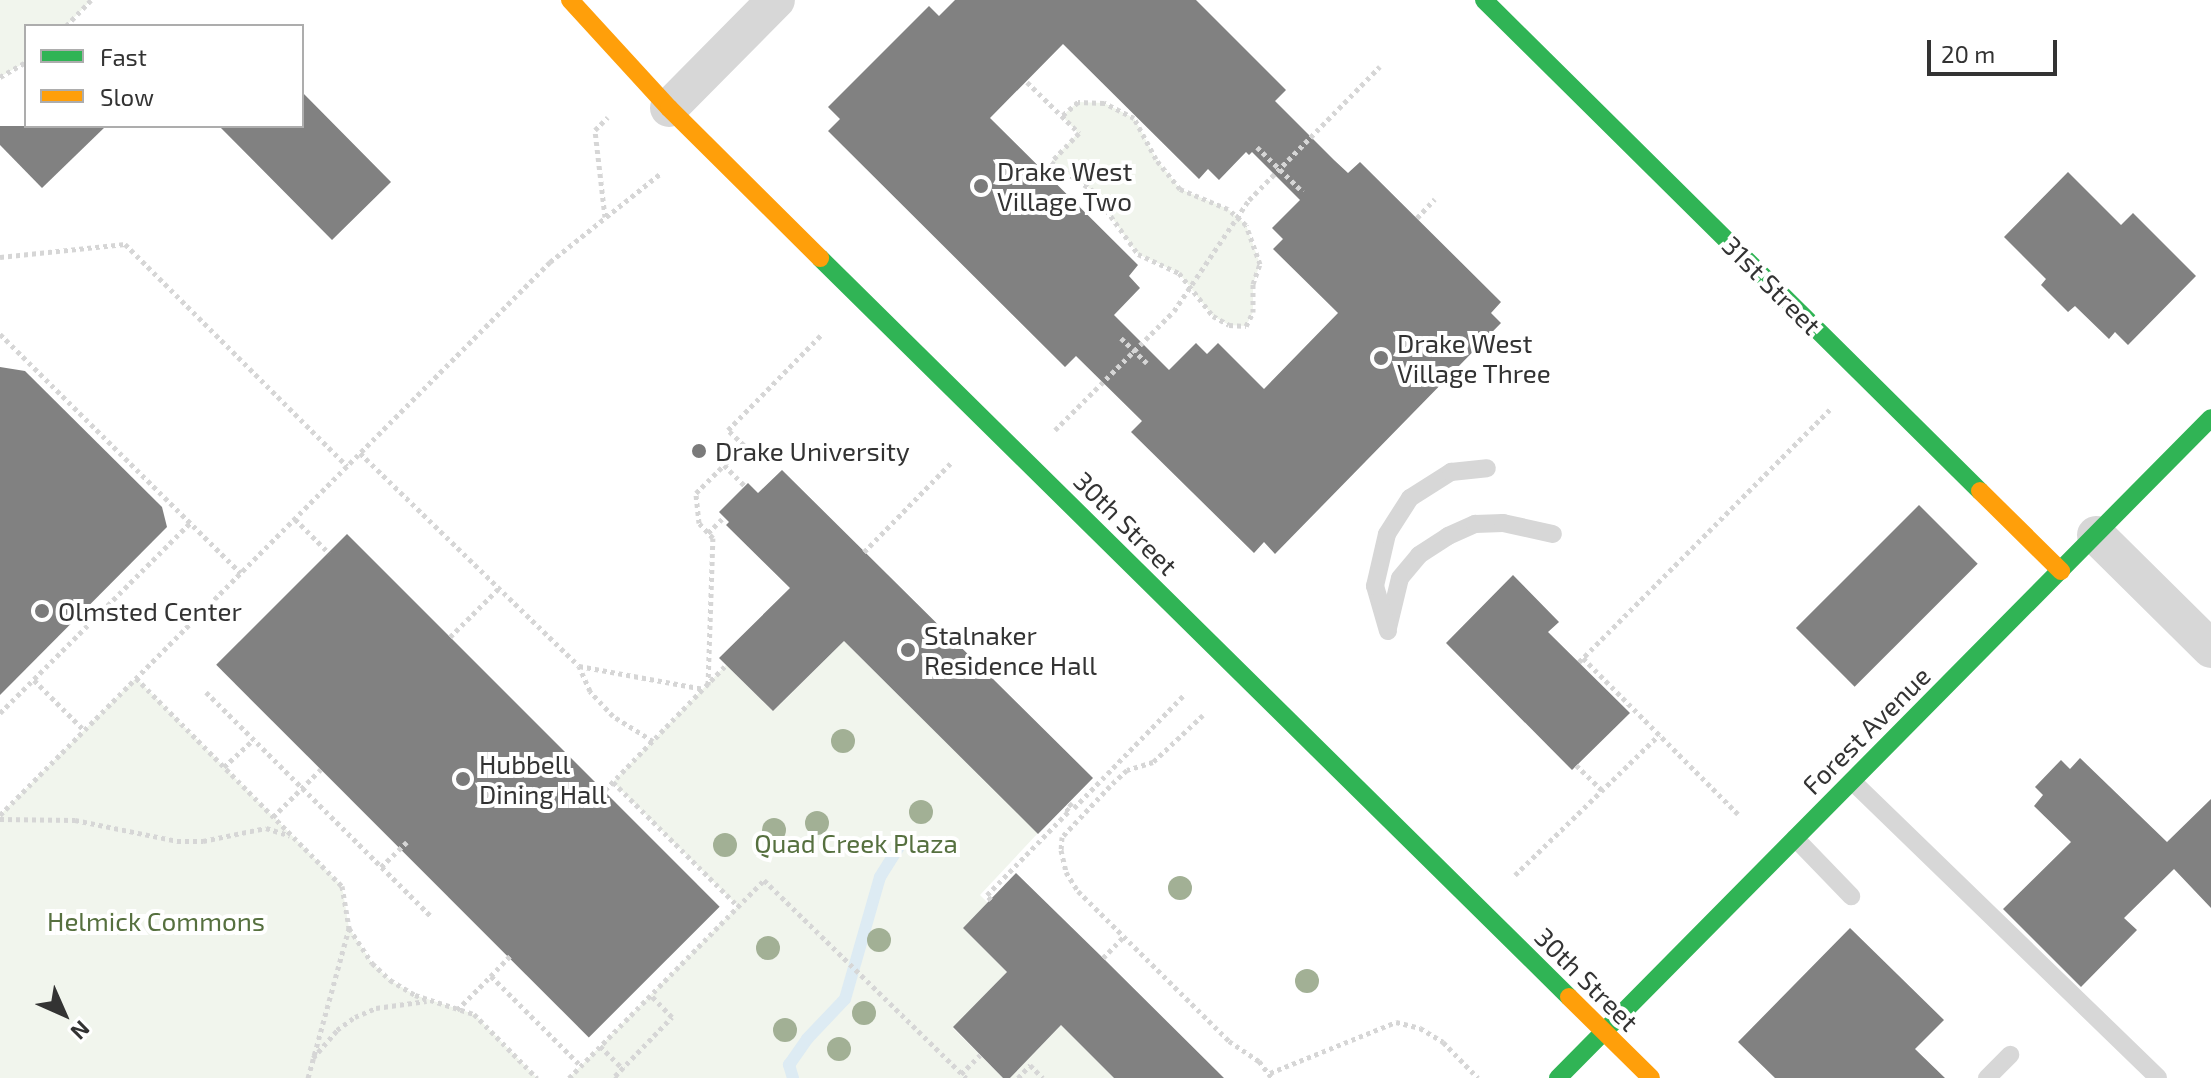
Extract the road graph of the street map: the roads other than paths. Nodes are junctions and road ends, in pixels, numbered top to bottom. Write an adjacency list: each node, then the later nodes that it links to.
1 (570, 0): 4 (main road, 30th Street)
2 (776, 0): 4 (street)
3 (1484, 0): 9 (main road, 31st Street)
4 (669, 108): 14 (main road, 30th Street)
5 (2211, 418): 8 (main road, Forest Avenue)
6 (1487, 468): 7 (lane)
7 (1553, 534)
8 (2096, 535): 9 (main road, Forest Avenue); 10 (street)
9 (2061, 571): 11 (main road, Forest Avenue)
10 (2211, 649)
11 (1852, 781): 12 (main road, Forest Avenue); 19 (lane)
12 (1795, 838): 13 (lane); 14 (main road, Forest Avenue)
13 (1851, 896)
14 (1604, 1032): 16 (main road, Forest Avenue); 17 (main road, 30th Street)
15 (2010, 1055): 18 (lane)
16 (1558, 1078)
17 (1651, 1078)
18 (1987, 1078)
19 (2158, 1078)

